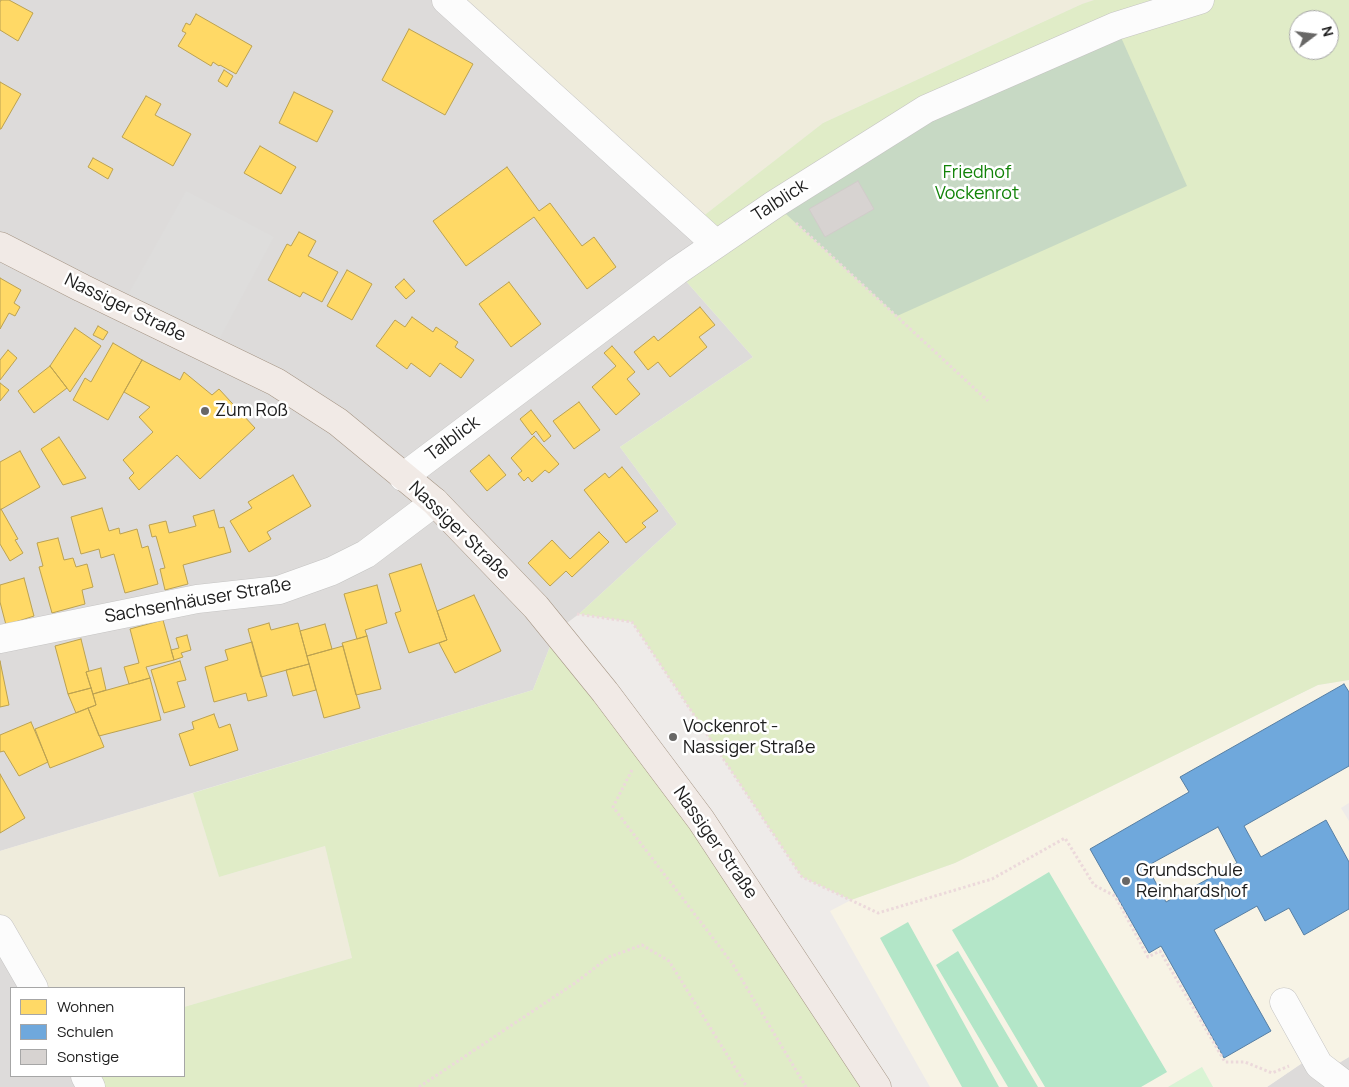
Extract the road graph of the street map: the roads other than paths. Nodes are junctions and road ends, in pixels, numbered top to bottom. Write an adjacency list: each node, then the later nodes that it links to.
1 (446, 0): 3 (street)
2 (1200, 0): 3 (street, Talblick)
3 (716, 244): 5 (street, Talblick)
4 (0, 246): 5 (main road, Nassiger Straße)
5 (403, 476): 6 (main road, Nassiger Straße)
6 (435, 502): 7 (street, Sachsenhäuser Straße); 11 (main road, Nassiger Straße)
7 (0, 638)
8 (0, 929): 9 (street)
9 (33, 987)
10 (1284, 1002): 12 (street)
11 (878, 1087)
12 (1348, 1087)

